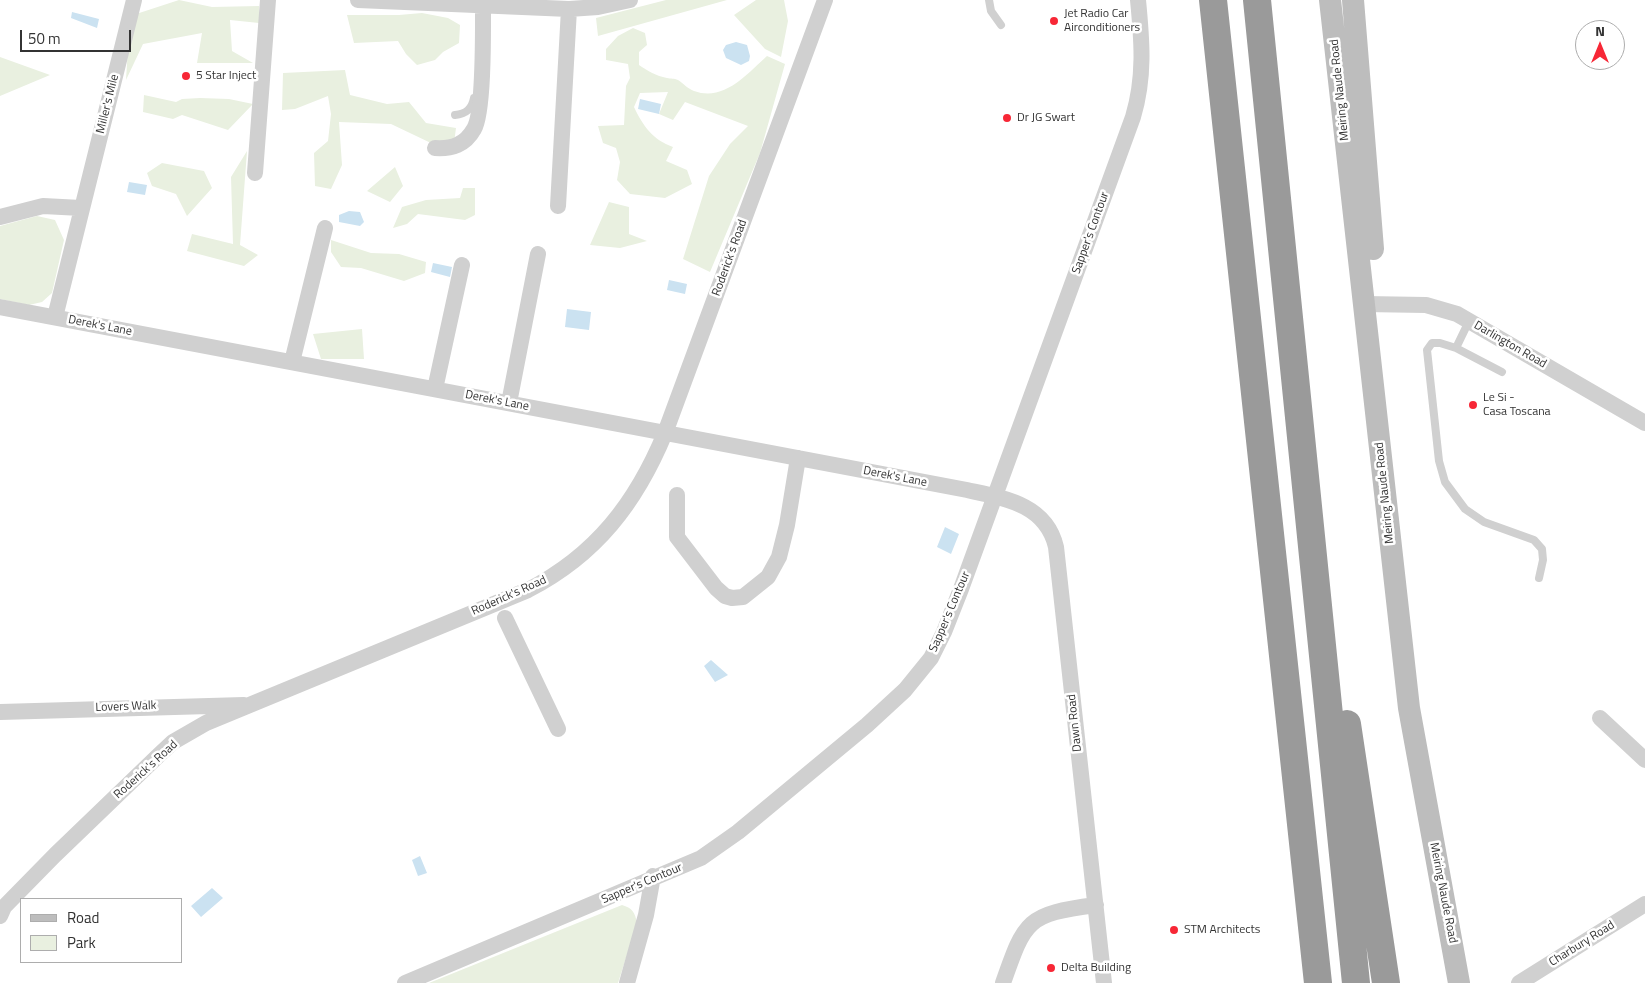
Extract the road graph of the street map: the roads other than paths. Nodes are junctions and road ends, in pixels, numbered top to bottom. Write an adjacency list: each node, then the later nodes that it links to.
1 (134, 0): 20 (street, Miller's Mile)
2 (268, 0): 18 (street)
3 (368, 0): 13 (street)
4 (630, 0): 12 (street)
5 (989, 0): 15 (lane)
6 (1138, 0): 39 (street, Sapper's Contour)
7 (1213, 0): 55 (highway)
8 (1257, 0): 33 (highway)
9 (1330, 0): 25 (street, Meiring Naude Road)
10 (1353, 0): 25 (street, Meiring Naude Road)
11 (824, 1): 36 (street, Roderick's Road)
12 (597, 3): 14 (street)
13 (480, 5): 14 (street); 16 (lane); 17 (street)
14 (569, 9): 19 (street)
15 (1001, 25)
16 (455, 115)
17 (435, 148)
18 (255, 173)
19 (558, 206)
20 (81, 208): 21 (street); 27 (street, Miller's Mile)
21 (0, 216)
22 (325, 228): 30 (street)
23 (538, 254): 34 (street)
24 (462, 265): 32 (street)
25 (1371, 304): 28 (street, Darlington Road); 58 (street, Meiring Naude Road); 59 (street, Meiring Naude Road)
26 (0, 307): 27 (street, Derek's Lane)
27 (55, 317): 30 (street, Derek's Lane)
28 (1469, 321): 29 (lane); 35 (street, Darlington Road)
29 (1456, 348): 31 (lane); 40 (lane)
30 (292, 362): 32 (street, Derek's Lane)
31 (1502, 372)
32 (434, 389): 34 (street, Derek's Lane)
33 (1298, 396): 56 (highway); 57 (highway)
34 (509, 403): 36 (street, Derek's Lane)
35 (1645, 423)
36 (665, 433): 37 (street, Derek's Lane); 41 (street, Roderick's Road)
37 (798, 458): 38 (street); 39 (street, Derek's Lane)
38 (677, 495)
39 (995, 496): 47 (street, Sapper's Contour); 49 (street, Dawn Road)
40 (1539, 578)
41 (502, 610): 42 (street, Roderick's Road); 45 (street)
42 (251, 705): 43 (street, Lovers Walk); 50 (street, Roderick's Road)
43 (0, 712)
44 (1600, 718): 46 (street)
45 (558, 729)
46 (1645, 760)
47 (653, 876): 51 (street, Sapper's Contour); 52 (street)
48 (1645, 904): 60 (street, Charbury Road)
49 (1096, 905): 53 (street); 54 (street, Dawn Road)
50 (1, 911)
51 (405, 983)
52 (626, 983)
53 (1003, 983)
54 (1104, 983)
55 (1317, 983)
56 (1356, 983)
57 (1386, 983)
58 (1459, 983)
59 (1473, 983)
60 (1519, 983)

